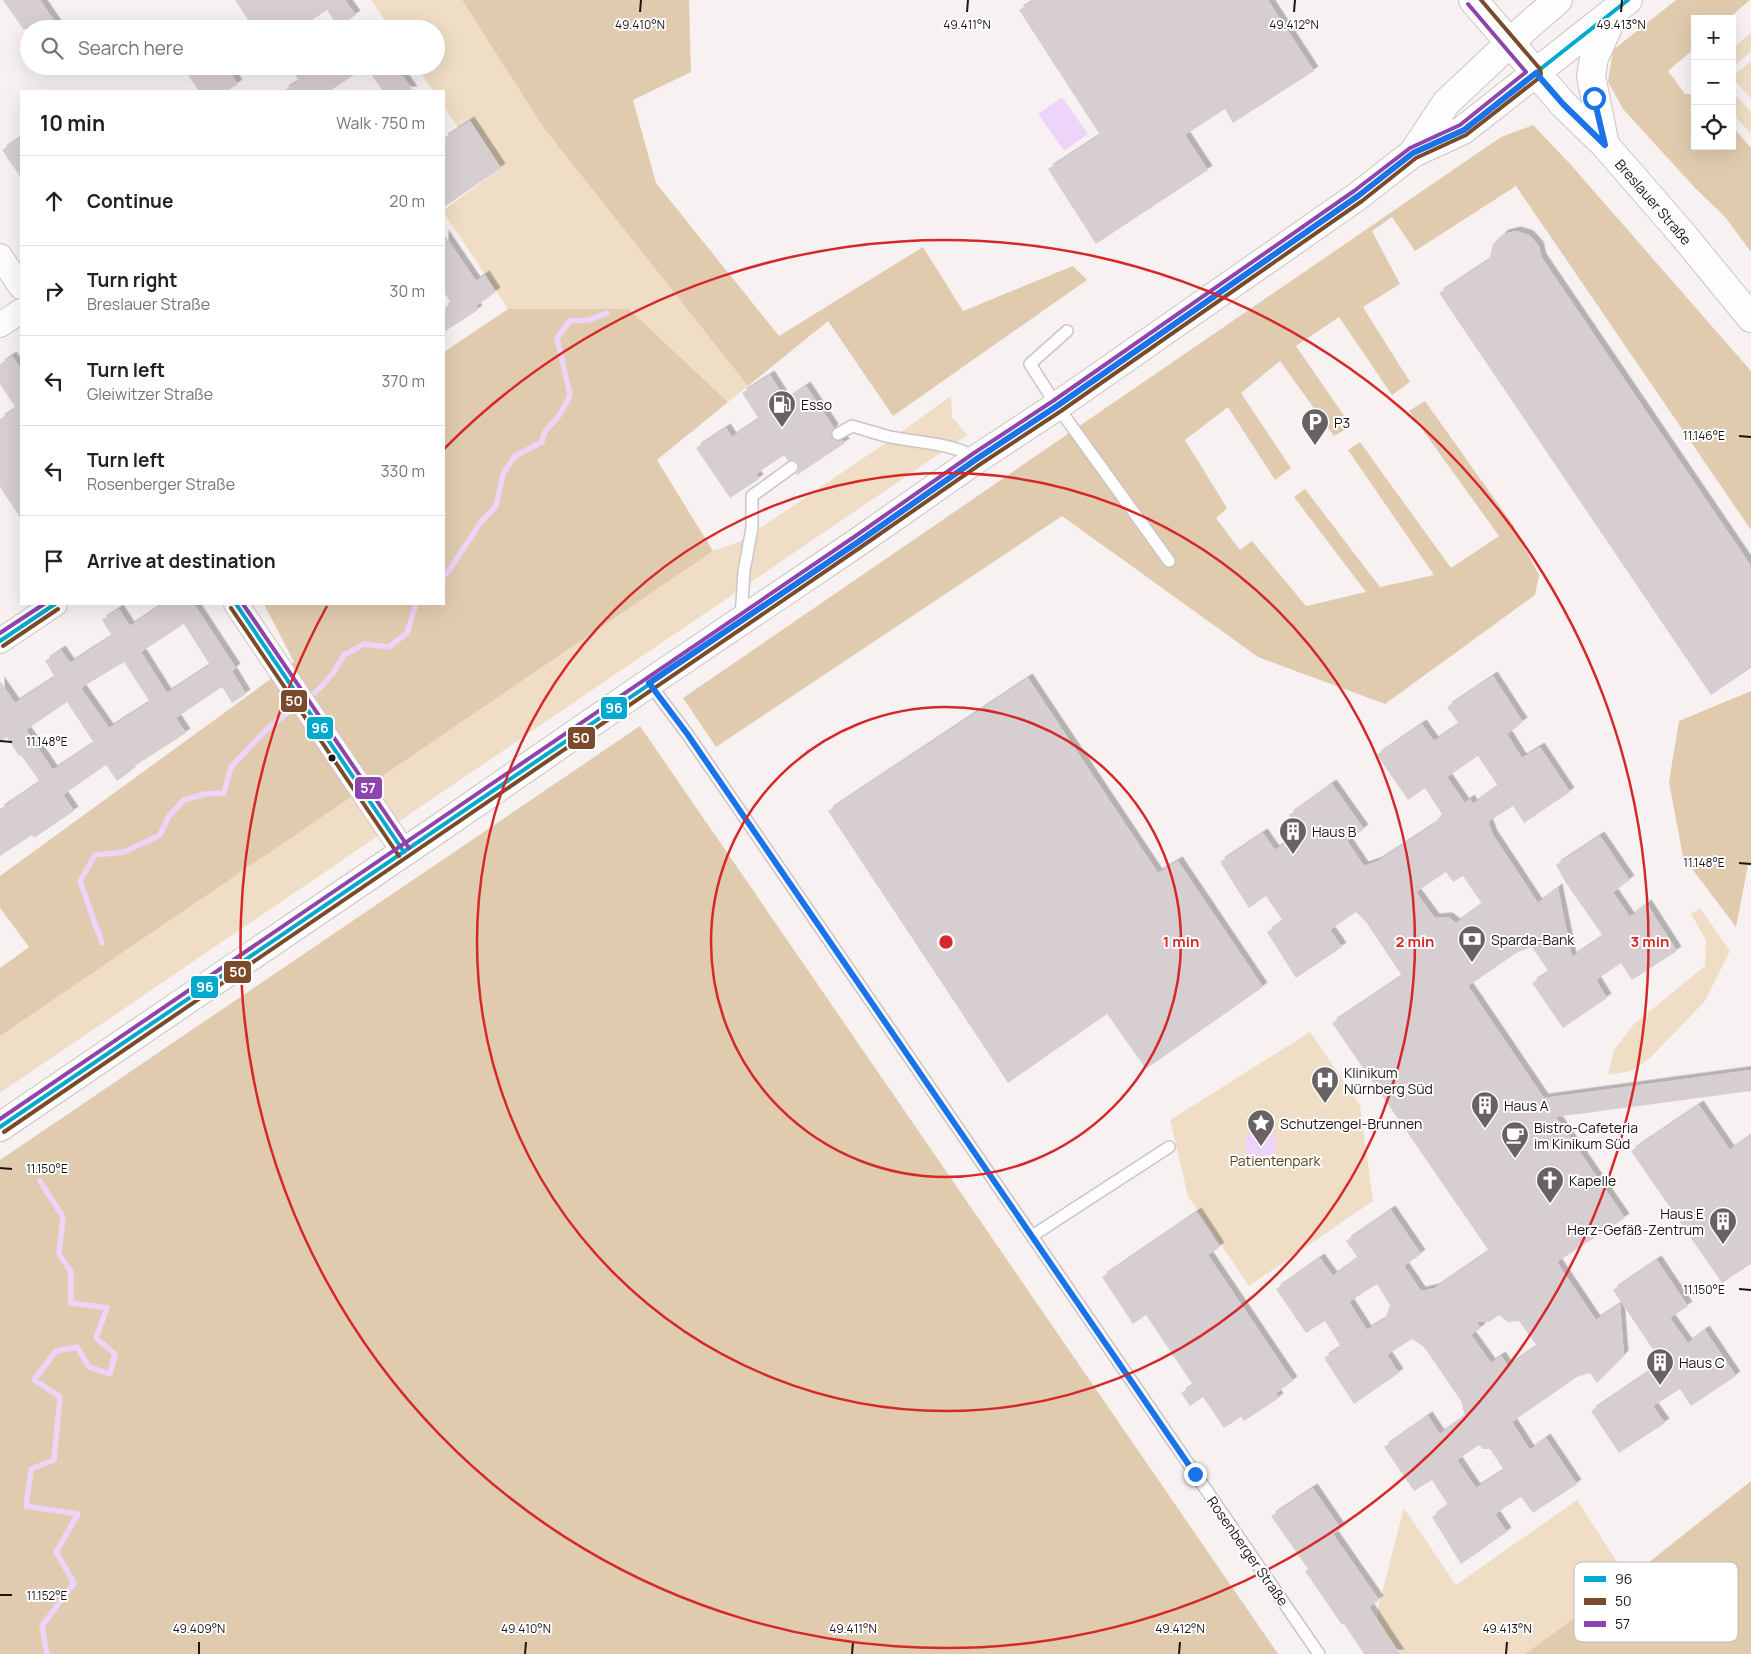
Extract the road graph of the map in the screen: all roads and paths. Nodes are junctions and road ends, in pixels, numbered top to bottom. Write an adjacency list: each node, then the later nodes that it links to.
1 (1473, 0): 4 (main road, Breslauer Straße)
2 (1558, 0): 4 (main road)
3 (1622, 5): 5 (main road); 6 (main road)
4 (1510, 43): 5 (main road, Breslauer Straße); 7 (main road)
5 (1536, 73): 6 (main road, Breslauer Straße); 7 (main road)
6 (1605, 145): 11 (main road, Breslauer Straße)
7 (1413, 153): 14 (main road)
8 (0, 256): 9 (street)
9 (20, 286)
10 (20, 312): 12 (street)
11 (1751, 318)
12 (0, 325)
13 (1067, 331): 14 (lane)
14 (1057, 406): 16 (main road); 18 (lane)
15 (838, 434): 16 (lane)
16 (978, 458): 21 (main road)
17 (792, 467): 21 (lane)
18 (1169, 561)
19 (54, 605): 22 (street)
20 (237, 605): 24 (street)
21 (741, 621): 23 (main road)
22 (0, 641)
23 (649, 683): 24 (main road); 27 (lane, Rosenberger Straße)
24 (404, 852): 25 (main road)
25 (0, 1127)
26 (1169, 1147): 27 (lane)
27 (1032, 1236): 28 (lane, Rosenberger Straße)
28 (1319, 1654)

